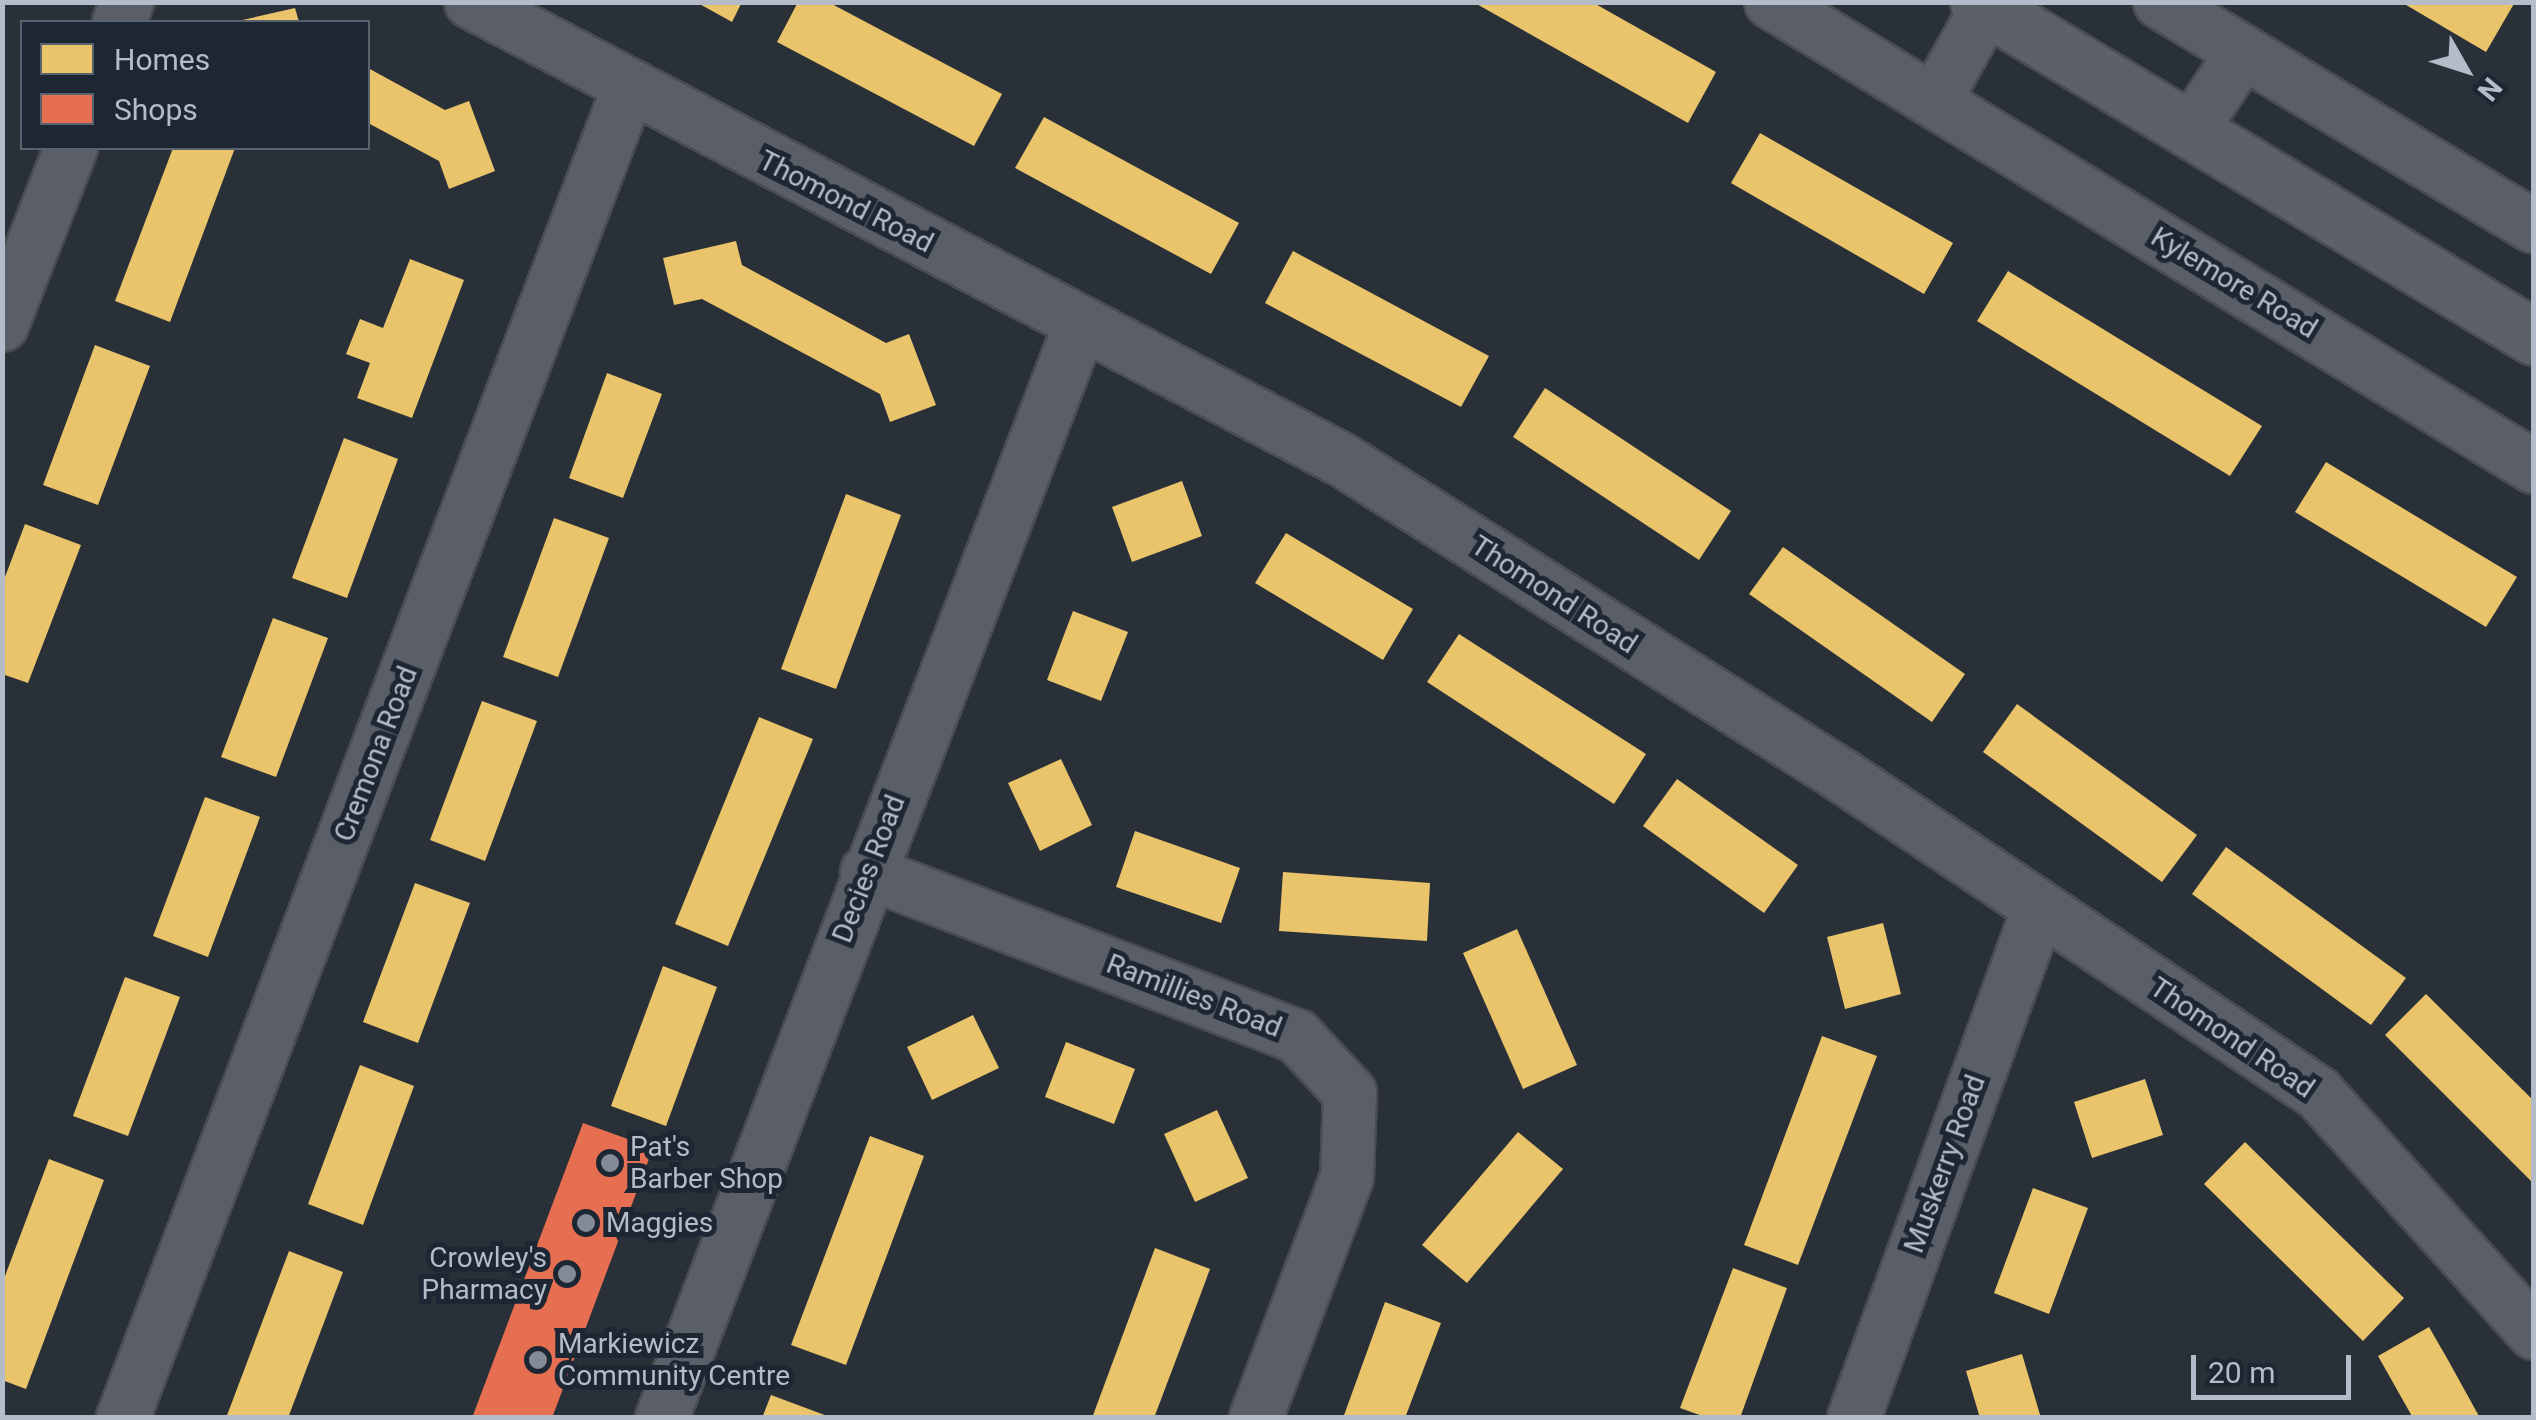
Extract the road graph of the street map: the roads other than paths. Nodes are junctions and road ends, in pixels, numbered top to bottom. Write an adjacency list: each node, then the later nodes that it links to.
1 (471, 2): 6 (street, Thomond Road)
2 (1771, 2): 7 (street, Kylemore Road)
3 (2160, 2): 5 (street)
4 (1983, 5): 7 (street); 8 (main road)
5 (2243, 52): 8 (street); 10 (street)
6 (628, 90): 11 (street, Thomond Road); 18 (street, Cremona Road)
7 (1935, 100): 14 (street, Kylemore Road)
8 (2192, 129): 13 (main road)
9 (70, 150): 12 (street)
10 (2534, 227)
11 (1080, 323): 15 (street, Decies Road); 16 (street, Thomond Road)
12 (2, 325)
13 (2534, 337)
14 (2534, 467)
15 (867, 872): 19 (street, Decies Road); 20 (street, Ramillies Road)
16 (2038, 911): 17 (street, Thomond Road); 21 (street, Muskerry Road)
17 (2534, 1334)
18 (122, 1418)
19 (662, 1418)
20 (1256, 1418)
21 (1854, 1418)

